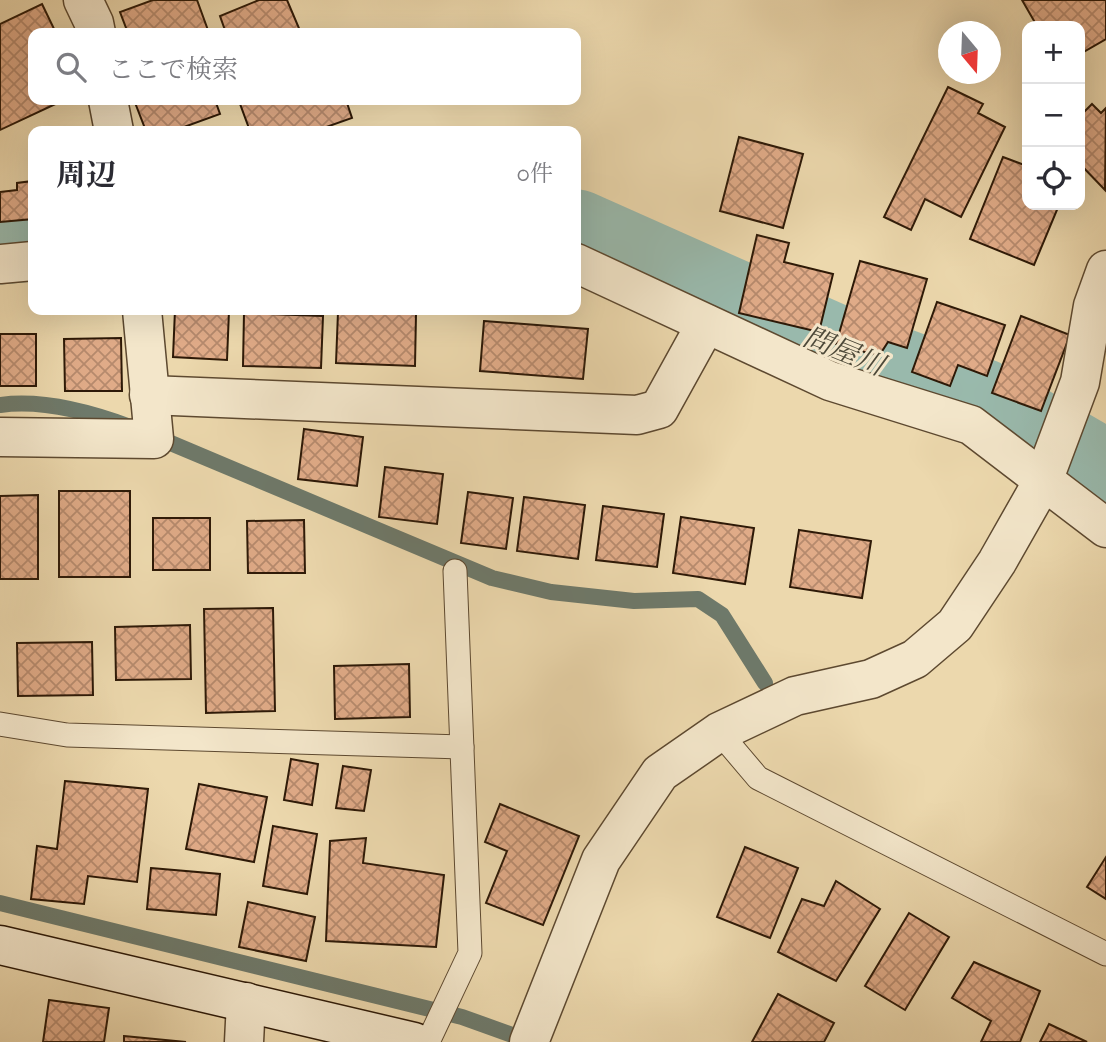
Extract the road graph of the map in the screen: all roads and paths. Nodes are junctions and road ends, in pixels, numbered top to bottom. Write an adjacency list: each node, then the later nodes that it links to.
1 (83, 0): 2 (street)
2 (95, 28)
3 (109, 105): 4 (street)
4 (113, 126)
5 (28, 261): 6 (street)
6 (0, 264)
7 (581, 265): 10 (street)
8 (1106, 270): 13 (street)
9 (142, 315): 11 (street)
10 (706, 324): 11 (street); 13 (street)
11 (149, 395): 12 (street)
12 (0, 437)
13 (1043, 481): 14 (street); 17 (street)
14 (1106, 528)
15 (455, 571): 18 (lane)
16 (0, 724): 18 (lane)
17 (719, 732): 20 (lane); 25 (street)
18 (462, 747): 24 (lane)
19 (0, 945): 21 (street)
20 (1106, 954)
21 (246, 1002): 22 (street); 23 (street)
22 (244, 1042)
23 (414, 1042)
24 (428, 1042)
25 (529, 1042)

